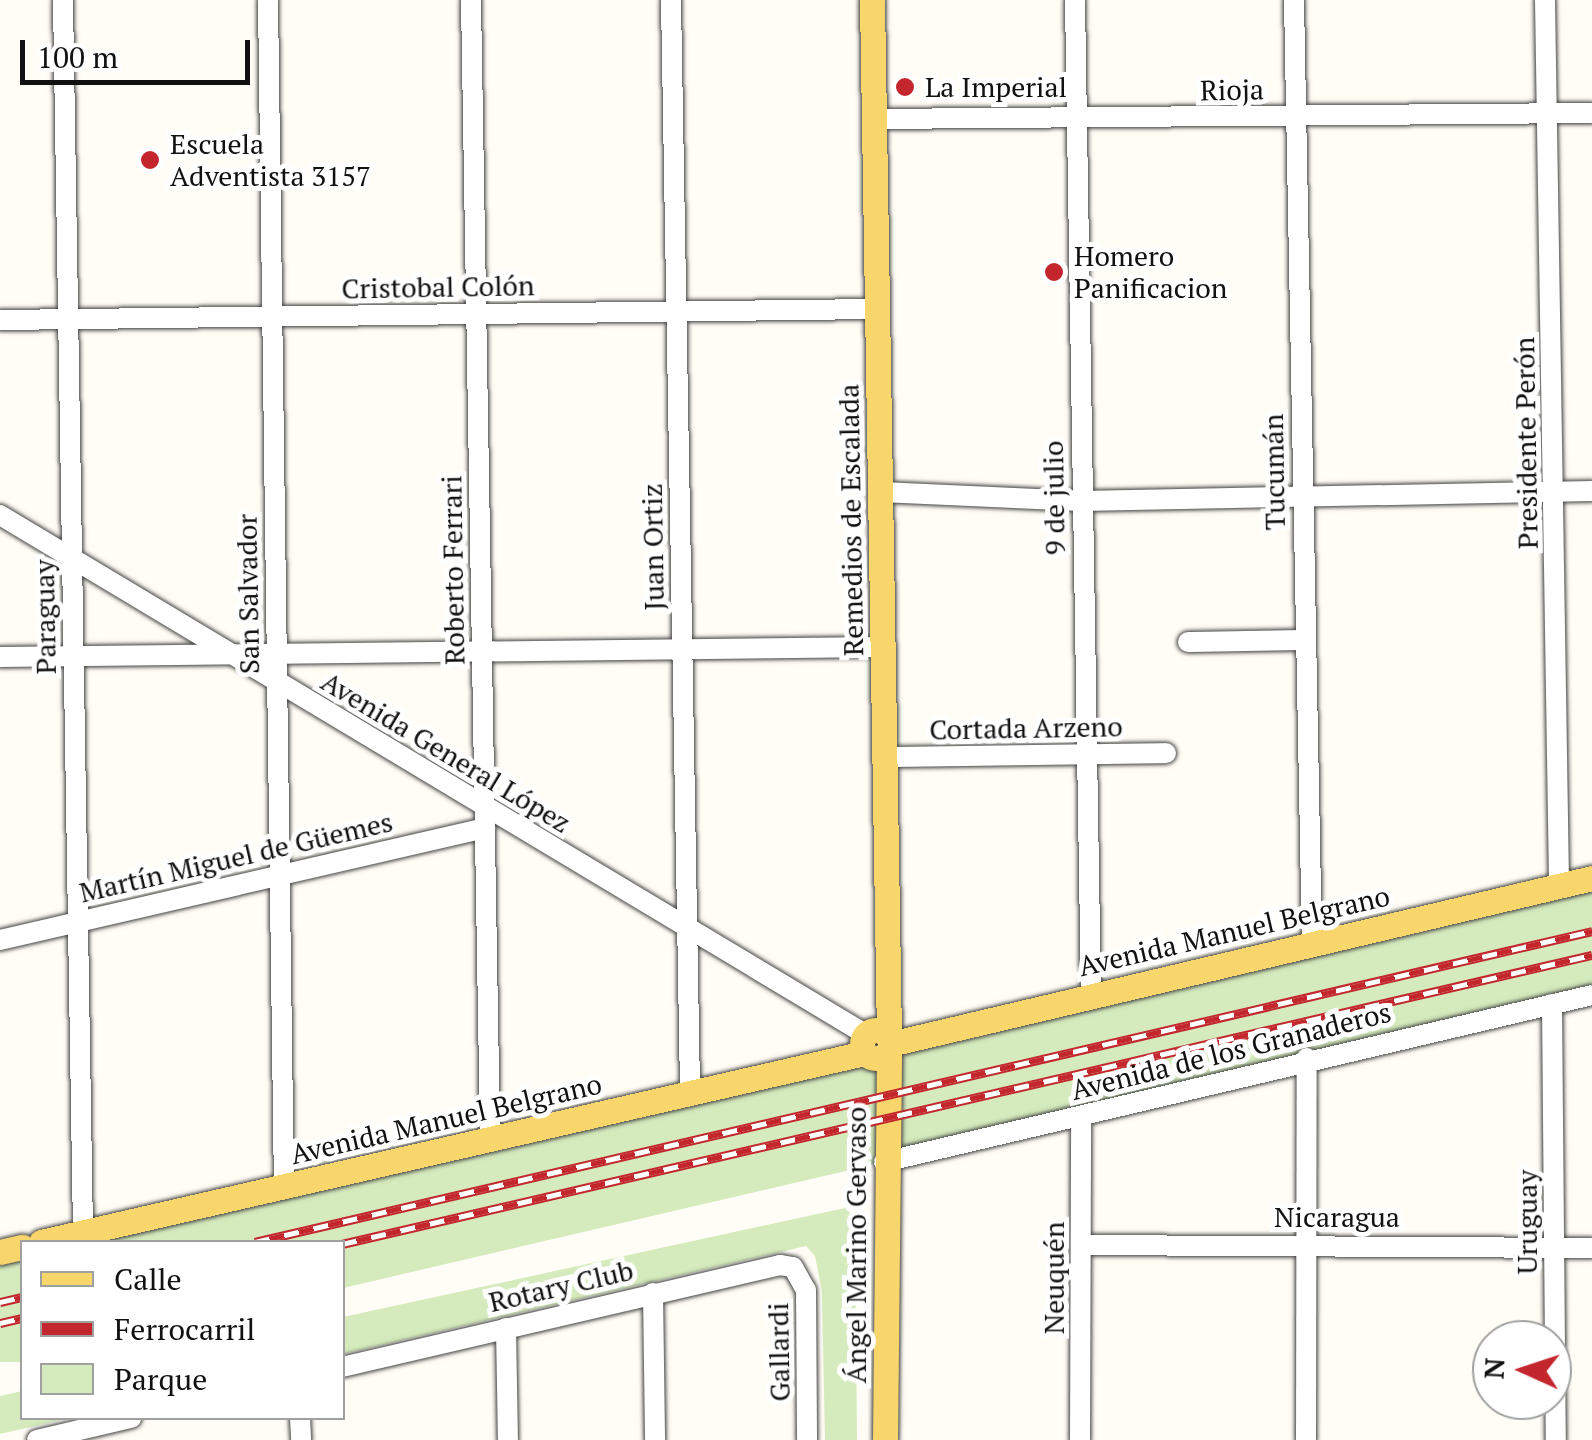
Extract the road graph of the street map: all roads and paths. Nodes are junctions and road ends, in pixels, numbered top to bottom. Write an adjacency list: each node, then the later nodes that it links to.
1 (63, 0): 18 (street, Paraguay)
2 (268, 0): 17 (street, San Salvador)
3 (472, 0): 16 (street, Roberto Ferrari)
4 (671, 0): 15 (street, Juan Ortiz)
5 (872, 0): 12 (main road, Remedios de Escalada)
6 (1075, 0): 13 (street, 9 de julio)
7 (1294, 0): 11 (street, Tucumán)
8 (1545, 0): 10 (street, Presidente Perón)
9 (1592, 113): 10 (street, Rioja)
10 (1546, 114): 11 (street, Rioja); 22 (street, Presidente Perón)
11 (1296, 116): 13 (street, Rioja); 23 (street, Tucumán)
12 (873, 119): 13 (street, Rioja); 14 (main road, Remedios de Escalada)
13 (1076, 120): 24 (street, 9 de julio)
14 (876, 309): 15 (street, Cristobal Colón); 21 (main road, Remedios de Escalada)
15 (676, 312): 16 (street, Cristobal Colón); 30 (street, Juan Ortiz)
16 (476, 314): 17 (street, Cristobal Colón); 31 (street, Roberto Ferrari)
17 (272, 316): 18 (street, Cristobal Colón); 33 (street, San Salvador)
18 (68, 318): 19 (street, Cristobal Colón); 26 (street, Paraguay)
19 (0, 320)
20 (1592, 491): 22 (street)
21 (881, 492): 24 (street); 29 (main road, Remedios de Escalada)
22 (1556, 492): 23 (street); 44 (street, Presidente Perón)
23 (1302, 496): 24 (street); 27 (street, Tucumán)
24 (1081, 501): 37 (street, 9 de julio)
25 (0, 514): 26 (street, Avenida General López)
26 (72, 559): 32 (street, Avenida General López); 34 (street, Paraguay)
27 (1305, 640): 28 (street); 48 (street, Tucumán)
28 (1188, 642)
29 (884, 647): 30 (street); 39 (main road, Remedios de Escalada)
30 (682, 649): 31 (street); 46 (street, Juan Ortiz)
31 (482, 651): 33 (street); 40 (street, Roberto Ferrari)
32 (234, 654): 33 (street); 34 (street); 36 (street, Avenida General López)
33 (276, 654): 36 (street, San Salvador)
34 (73, 656): 35 (street); 45 (street, Paraguay)
35 (0, 657)
36 (276, 682): 40 (street, Avenida General López); 42 (street, San Salvador)
37 (1088, 754): 38 (street, Cortada Arzeno); 39 (street, Cortada Arzeno); 49 (street, 9 de julio)
38 (1166, 754)
39 (886, 758): 52 (main road, Remedios de Escalada)
40 (484, 806): 41 (street, Roberto Ferrari); 46 (street, Avenida General López)
41 (485, 828): 42 (street, Martín Miguel de Güemes); 56 (street, Roberto Ferrari)
42 (279, 875): 45 (street, Martín Miguel de Güemes); 58 (street, San Salvador)
43 (1592, 878): 44 (main road, Avenida Manuel Belgrano)
44 (1559, 886): 48 (main road, Avenida Manuel Belgrano)
45 (78, 921): 47 (street, Martín Miguel de Güemes); 59 (street, Paraguay)
46 (686, 928): 52 (street, Avenida General López); 54 (street, Juan Ortiz)
47 (0, 940)
48 (1312, 944): 49 (main road, Avenida Manuel Belgrano)
49 (1091, 995): 52 (main road, Avenida Manuel Belgrano)
50 (1592, 995): 51 (street, Avenida de los Granaderos)
51 (1552, 1004): 53 (street, Avenida de los Granaderos); 63 (street, Uruguay)
52 (879, 1044): 54 (main road, Avenida Manuel Belgrano); 57 (main road, Ángel Marino Gervaso)
53 (1307, 1058): 55 (street, Avenida de los Granaderos); 61 (street)
54 (690, 1093): 56 (main road, Avenida Manuel Belgrano)
55 (1082, 1117): 57 (street, Avenida de los Granaderos); 62 (street, Neuquén)
56 (490, 1139): 58 (main road, Avenida Manuel Belgrano)
57 (884, 1162): 74 (main road, Ángel Marino Gervaso)
58 (284, 1187): 59 (main road, Avenida Manuel Belgrano)
59 (83, 1233): 60 (main road, Avenida Manuel Belgrano)
60 (50, 1240)
61 (1306, 1244): 62 (street, Nicaragua); 63 (street, Nicaragua); 76 (street)
62 (1082, 1245): 75 (street, Neuquén)
63 (1554, 1247): 64 (street, Nicaragua); 77 (street, Uruguay)
64 (1592, 1248)
65 (793, 1267): 66 (street, Rotary Club); 73 (street, Gallardi)
66 (653, 1292): 67 (street, Rotary Club); 72 (street)
67 (506, 1328): 68 (street, Rotary Club); 71 (street)
68 (345, 1366)
69 (122, 1420): 70 (street)
70 (37, 1440)
71 (508, 1440)
72 (655, 1440)
73 (807, 1440)
74 (885, 1440)
75 (1080, 1440)
76 (1306, 1440)
77 (1556, 1440)

